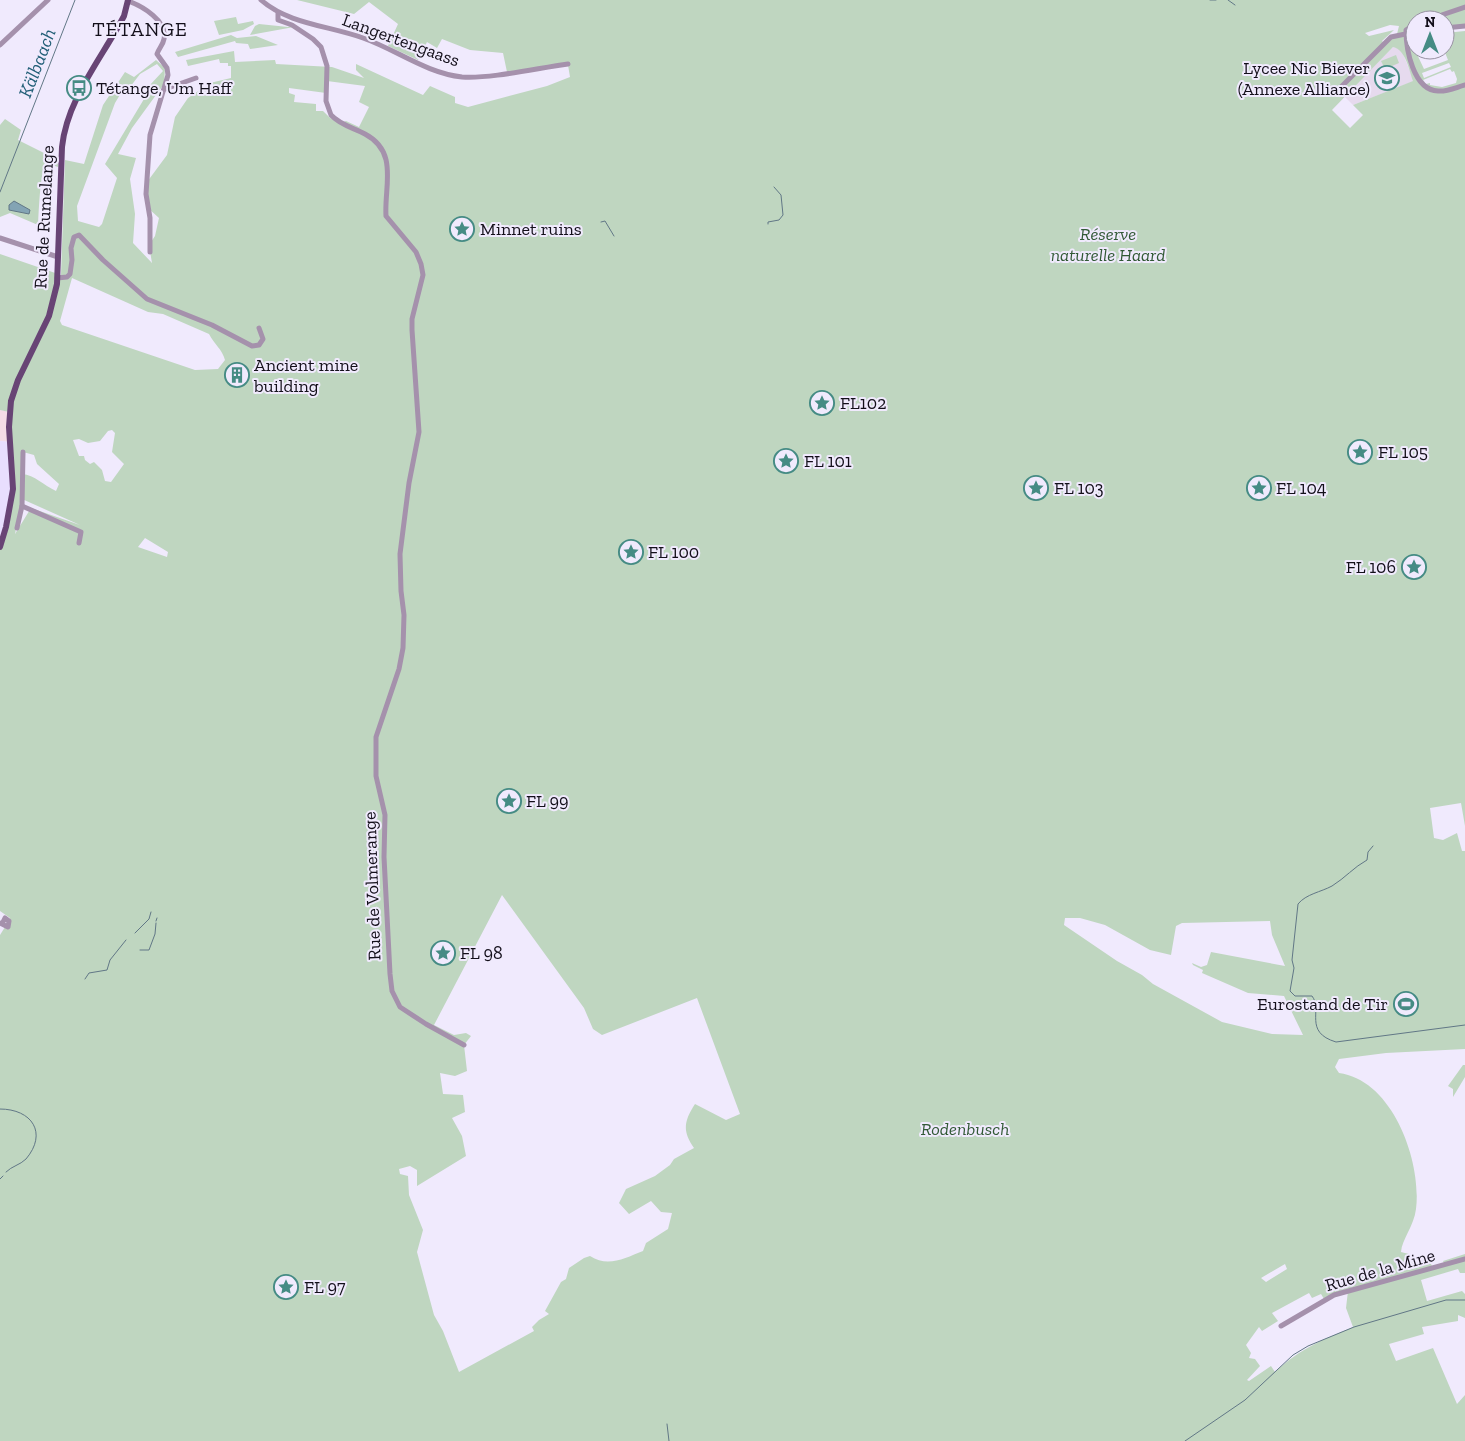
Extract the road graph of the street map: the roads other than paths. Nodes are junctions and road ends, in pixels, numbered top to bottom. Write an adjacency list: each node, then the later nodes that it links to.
1 (48, 0): 6 (street)
2 (261, 0): 4 (street, Langertengaass)
3 (128, 1): 11 (street); 15 (main road, Rue de Rumelange)
4 (278, 13): 8 (street, Langertengaass); 27 (street, Rue de Volmerange)
5 (1405, 33): 12 (street)
6 (0, 45)
7 (1412, 60): 10 (street)
8 (568, 64)
9 (196, 78): 11 (street)
10 (1465, 85)
11 (165, 89): 14 (street)
12 (1336, 92)
13 (0, 238): 15 (street)
14 (150, 252)
15 (58, 257): 16 (main road, Rue de Rumelange)
16 (57, 278): 17 (street); 20 (main road, Rue de Rumelange)
17 (259, 328)
18 (23, 452): 19 (street)
19 (22, 506): 21 (street); 23 (street)
20 (9, 512): 21 (street); 24 (main road, Rue de Rumelange)
21 (20, 515): 22 (street)
22 (17, 528)
23 (79, 543)
24 (0, 547)
25 (1, 923): 26 (street)
26 (8, 927)
27 (464, 1045)
28 (1465, 1260): 29 (street, Rue de la Mine)
29 (1281, 1326)

